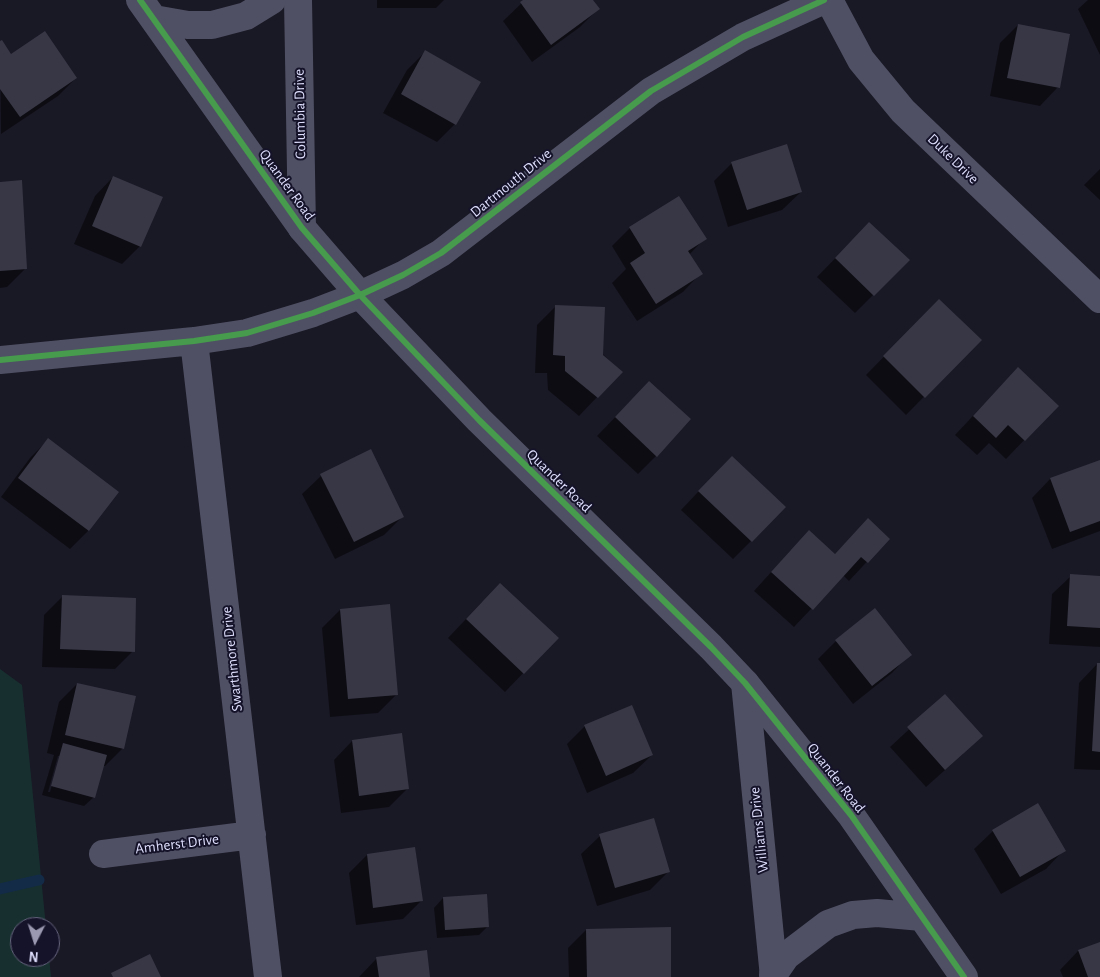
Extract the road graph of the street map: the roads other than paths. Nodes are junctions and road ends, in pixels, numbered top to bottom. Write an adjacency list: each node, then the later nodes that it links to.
1 (272, 0): 5 (street)
2 (298, 0): 6 (street, Columbia Drive)
3 (824, 0): 7 (street, Dartmouth Drive)
4 (828, 0): 8 (street, Duke Drive)
5 (147, 10): 6 (street, Quander Road)
6 (302, 228): 7 (street, Quander Road)
7 (360, 295): 9 (street, Dartmouth Drive); 11 (street, Quander Road)
8 (1100, 299)
9 (194, 342): 10 (street, Dartmouth Drive); 12 (street, Swarthmore Drive)
10 (0, 360)
11 (745, 683): 14 (street, Quander Road); 15 (street, Williams Drive)
12 (252, 835): 13 (street, Amherst Drive); 16 (street, Swarthmore Drive)
13 (103, 854)
14 (922, 917): 15 (street); 17 (street, Quander Road)
15 (773, 976)
16 (268, 977)
17 (964, 977)

